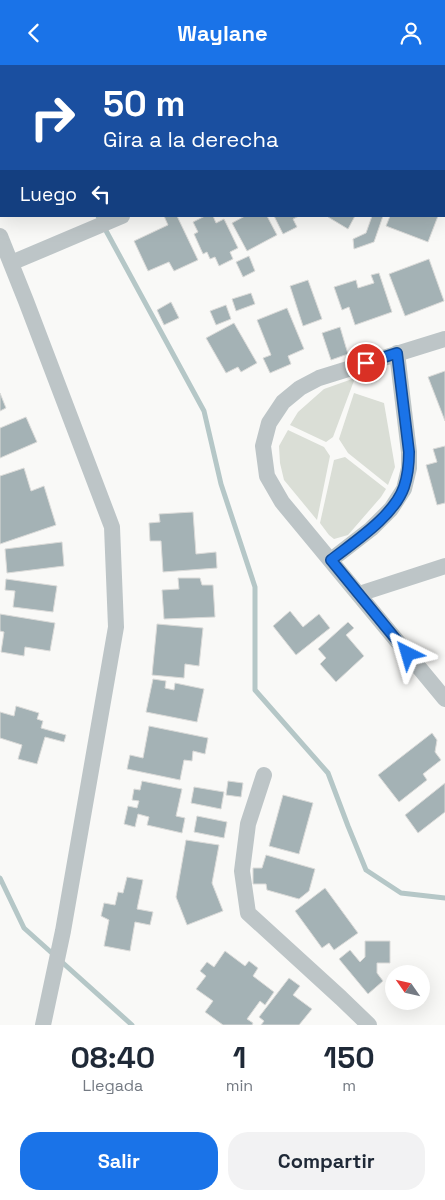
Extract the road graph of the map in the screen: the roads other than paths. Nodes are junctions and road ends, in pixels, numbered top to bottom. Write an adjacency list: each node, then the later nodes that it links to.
1 (118, 218): 3 (street)
2 (0, 236): 3 (street)
3 (11, 263): 11 (street)
4 (445, 339): 5 (street)
5 (397, 353): 6 (street); 6 (street)
6 (331, 560): 8 (street)
7 (445, 566): 8 (street)
8 (359, 594): 9 (street)
9 (445, 699)
10 (264, 775): 12 (street)
11 (43, 1025)
12 (369, 1025)

